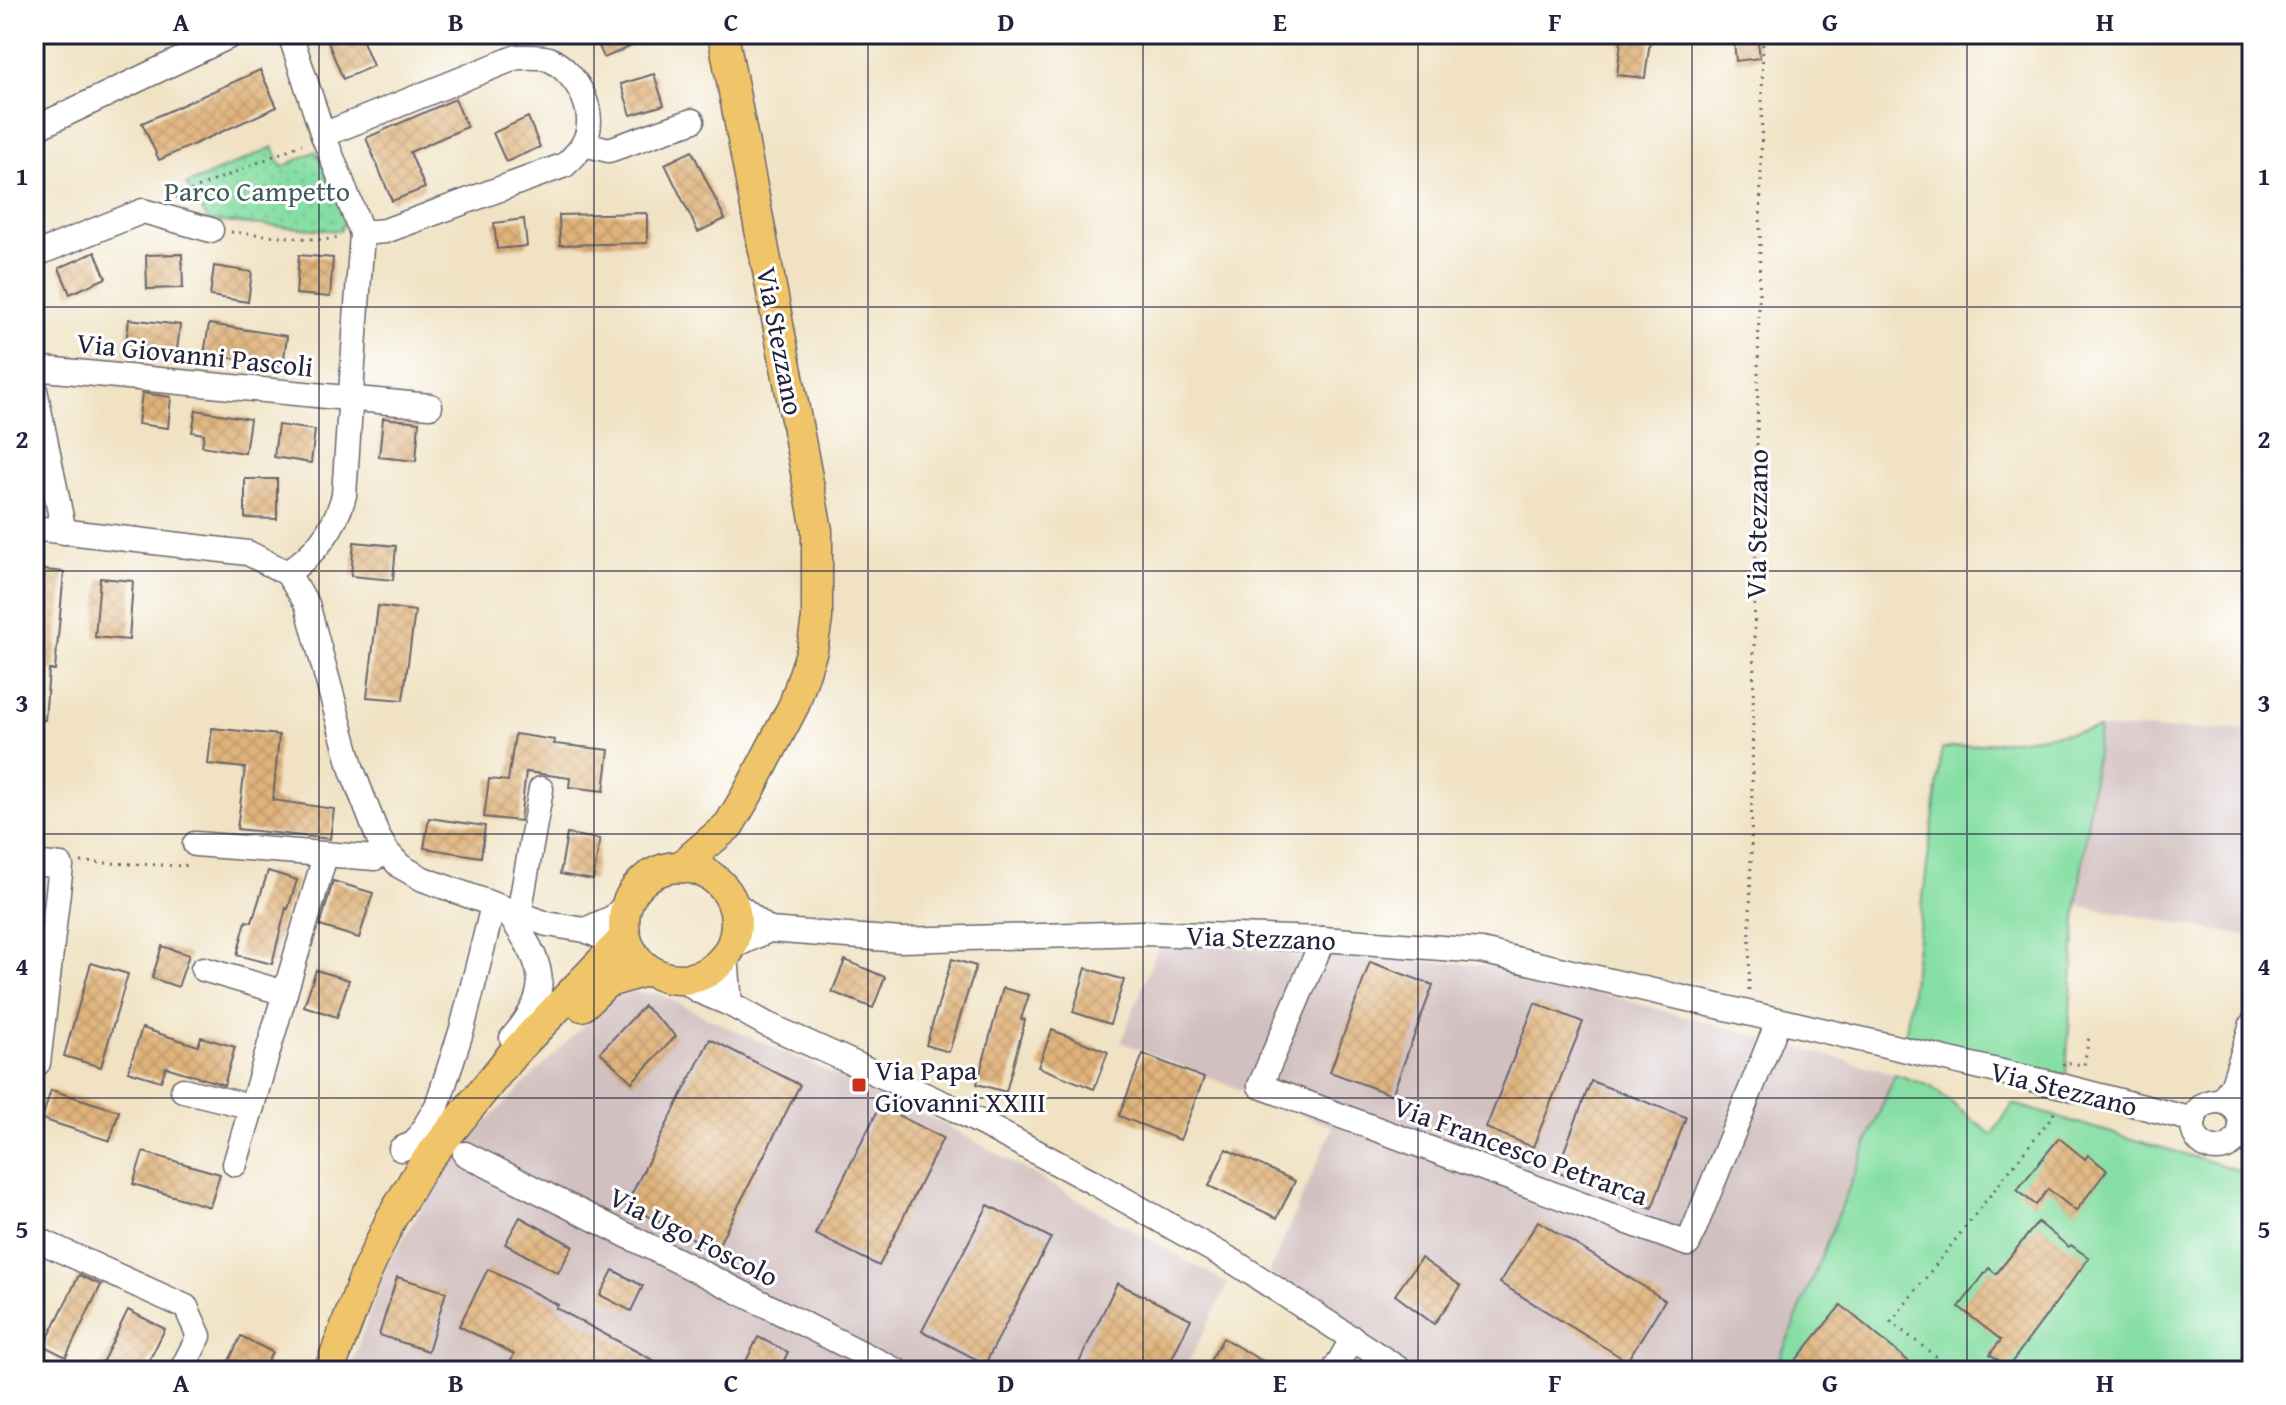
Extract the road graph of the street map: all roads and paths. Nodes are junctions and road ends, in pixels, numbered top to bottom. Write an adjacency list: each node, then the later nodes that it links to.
1 (234, 34): 7 (street)
2 (290, 34): 8 (street)
3 (723, 34): 22 (main road, Via Stezzano)
4 (1763, 34): 42 (path, Via Stezzano)
5 (34, 115): 7 (street)
6 (692, 121): 9 (street)
7 (34, 129)
8 (323, 135): 9 (street); 10 (path); 12 (street)
9 (584, 144): 12 (street)
10 (143, 211): 11 (street); 13 (street)
11 (211, 230): 12 (path)
12 (362, 233): 16 (street)
13 (34, 255)
14 (34, 368): 16 (street, Via Giovanni Pascoli)
15 (34, 385): 19 (street)
16 (350, 399): 17 (street, Via Giovanni Pascoli); 20 (street)
17 (430, 406)
18 (34, 528): 19 (street)
19 (64, 532): 20 (street)
20 (287, 573): 24 (street)
21 (541, 789): 31 (street)
22 (729, 825): 28 (main road); 29 (main road)
23 (195, 844): 25 (street); 27 (path)
24 (387, 852): 25 (street); 31 (street)
25 (325, 856): 40 (street)
26 (34, 863): 27 (street)
27 (61, 866): 45 (street)
28 (680, 867): 29 (main road); 30 (main road)
29 (729, 896): 33 (street); 36 (main road)
30 (627, 902): 32 (street); 34 (main road)
31 (506, 910): 32 (street); 51 (street); 53 (street)
32 (585, 930): 34 (street)
33 (769, 930): 35 (street, Via Stezzano); 36 (street, Via Stezzano)
34 (624, 934): 38 (main road); 51 (main road)
35 (1323, 939): 42 (street, Via Stezzano); 43 (street, Via Francesco Petrarca)
36 (729, 951): 39 (main road); 41 (street)
37 (203, 969): 40 (street)
38 (648, 970): 39 (main road); 51 (main road)
39 (682, 980): 41 (street)
40 (285, 993): 48 (street)
41 (730, 1004): 56 (street)
42 (1746, 1014): 43 (street, Via Stezzano)
43 (1778, 1022): 50 (street, Via Stezzano)
44 (2252, 1024): 47 (street)
45 (34, 1063)
46 (183, 1090): 48 (street)
47 (2221, 1101): 50 (street); 52 (street)
48 (252, 1107): 54 (street)
49 (2053, 1115): 62 (path)
50 (2194, 1120): 52 (street)
51 (461, 1130): 58 (main road); 59 (street, Via Ugo Foscolo)
52 (2246, 1130)
53 (401, 1149)
54 (235, 1164)
55 (34, 1238): 57 (street)
56 (1353, 1338): 60 (street); 61 (street)
57 (181, 1371)
58 (329, 1371)
59 (897, 1371)
60 (1334, 1371)
61 (1402, 1371)
62 (1955, 1371)

